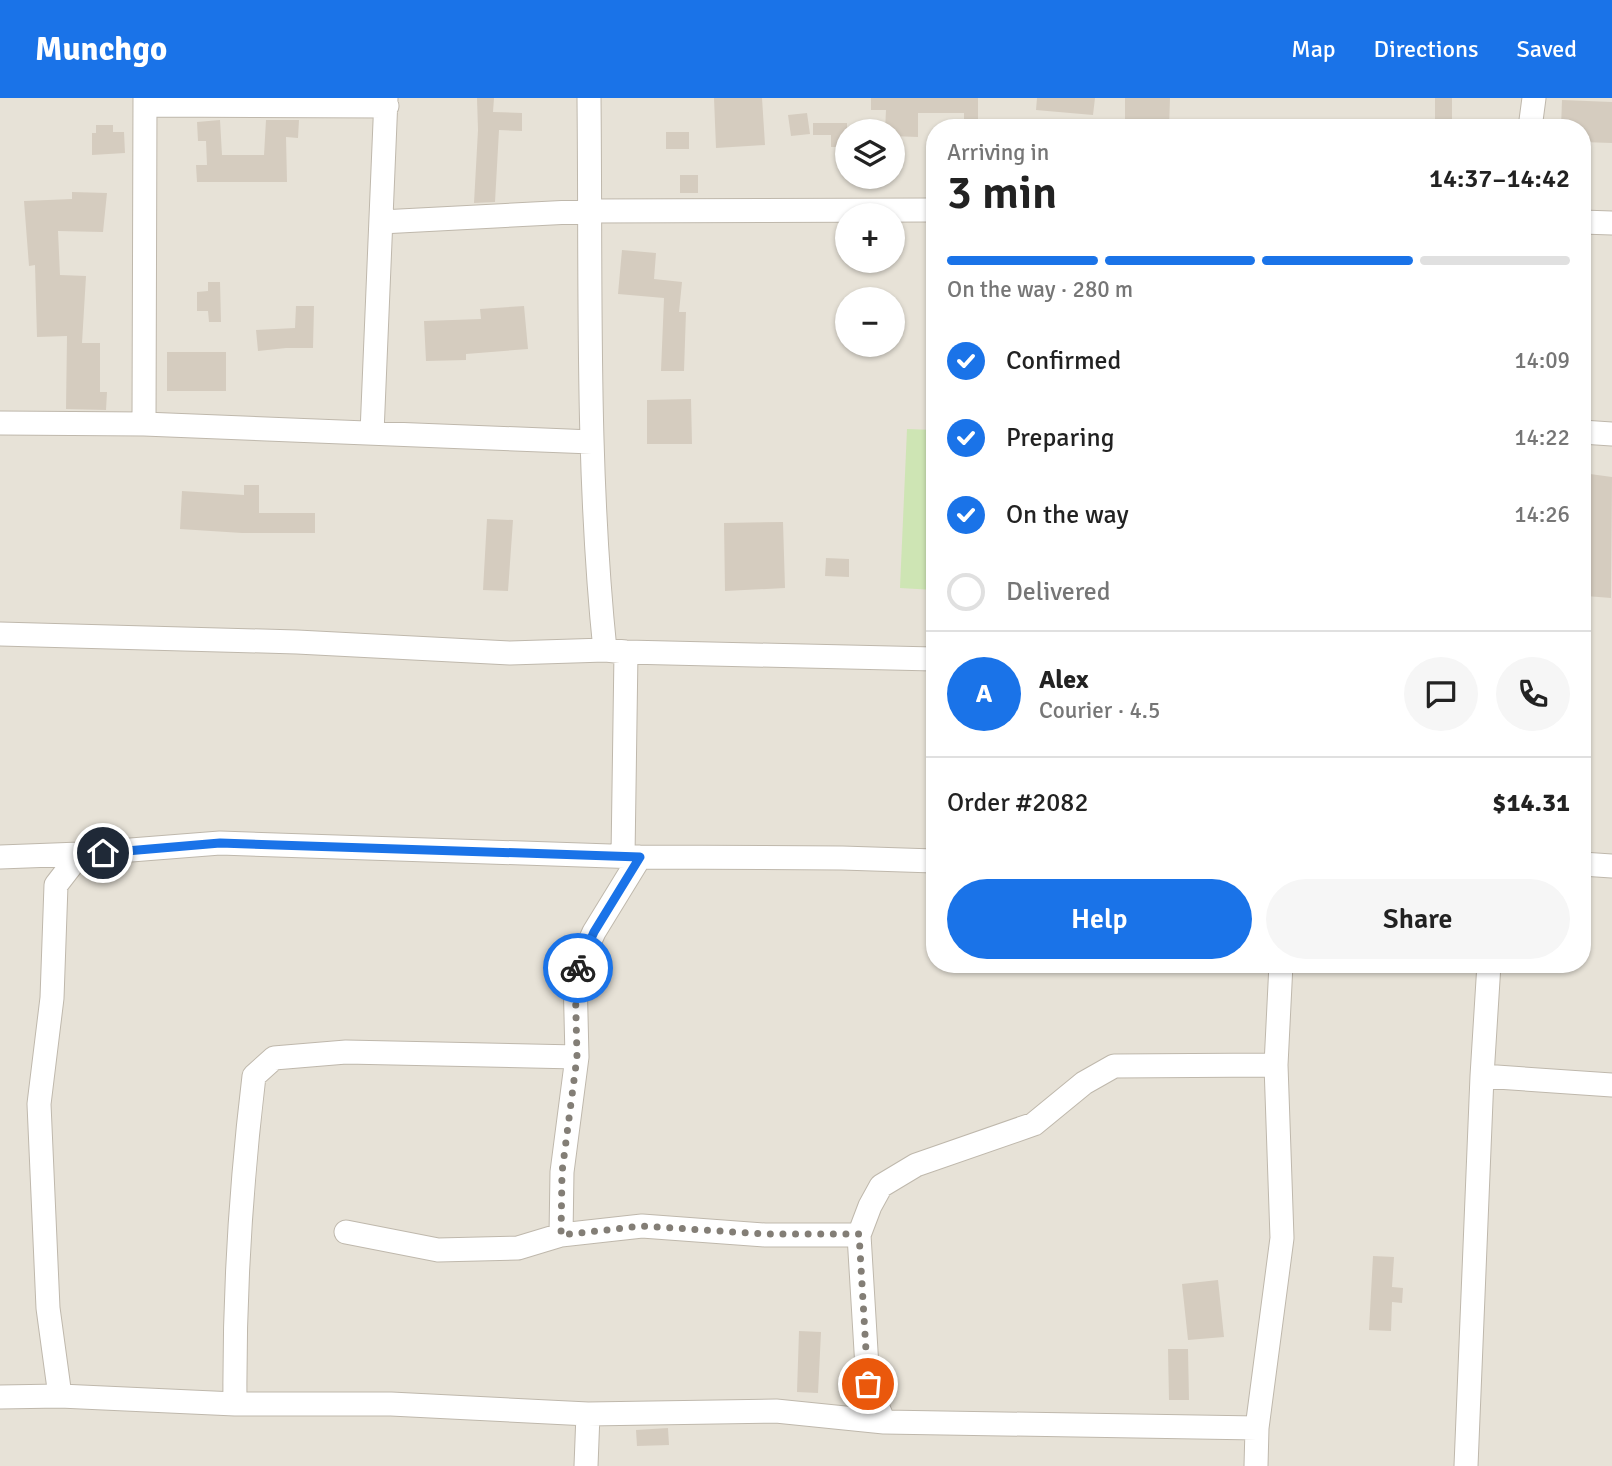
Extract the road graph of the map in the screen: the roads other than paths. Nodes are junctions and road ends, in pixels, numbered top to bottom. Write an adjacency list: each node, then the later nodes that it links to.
1 (589, 98): 7 (street)
2 (1534, 98): 5 (street)
3 (145, 102): 4 (street); 12 (street)
4 (386, 102): 8 (street)
5 (1531, 119)
6 (926, 210): 7 (street)
7 (591, 211): 8 (street); 16 (street)
8 (381, 222): 13 (street)
9 (1591, 222): 10 (street)
10 (1612, 223)
11 (0, 423): 12 (street)
12 (144, 424): 13 (street)
13 (372, 433): 16 (street)
14 (1591, 433): 15 (street)
15 (1612, 434)
16 (592, 442): 18 (street)
17 (0, 634): 18 (street)
18 (616, 651): 19 (street); 22 (street)
19 (926, 659)
20 (80, 854): 21 (street); 22 (street); 35 (street)
21 (0, 857)
22 (632, 857): 23 (street); 28 (street)
23 (926, 861)
24 (1591, 865): 25 (street)
25 (1612, 866)
26 (1281, 973): 29 (street)
27 (1488, 973): 30 (street)
28 (577, 1057): 34 (street); 37 (street)
29 (1276, 1065): 33 (street); 40 (street)
30 (1482, 1076): 31 (street); 43 (street)
31 (1612, 1085)
32 (346, 1232): 34 (street)
33 (859, 1234): 34 (street); 39 (street)
34 (561, 1235)
35 (61, 1396): 36 (street); 37 (street)
36 (0, 1397)
37 (235, 1404): 38 (street)
38 (587, 1414): 39 (street); 41 (street)
39 (884, 1422): 40 (street)
40 (1256, 1428): 42 (street)
41 (586, 1466)
42 (1256, 1466)
43 (1466, 1466)

